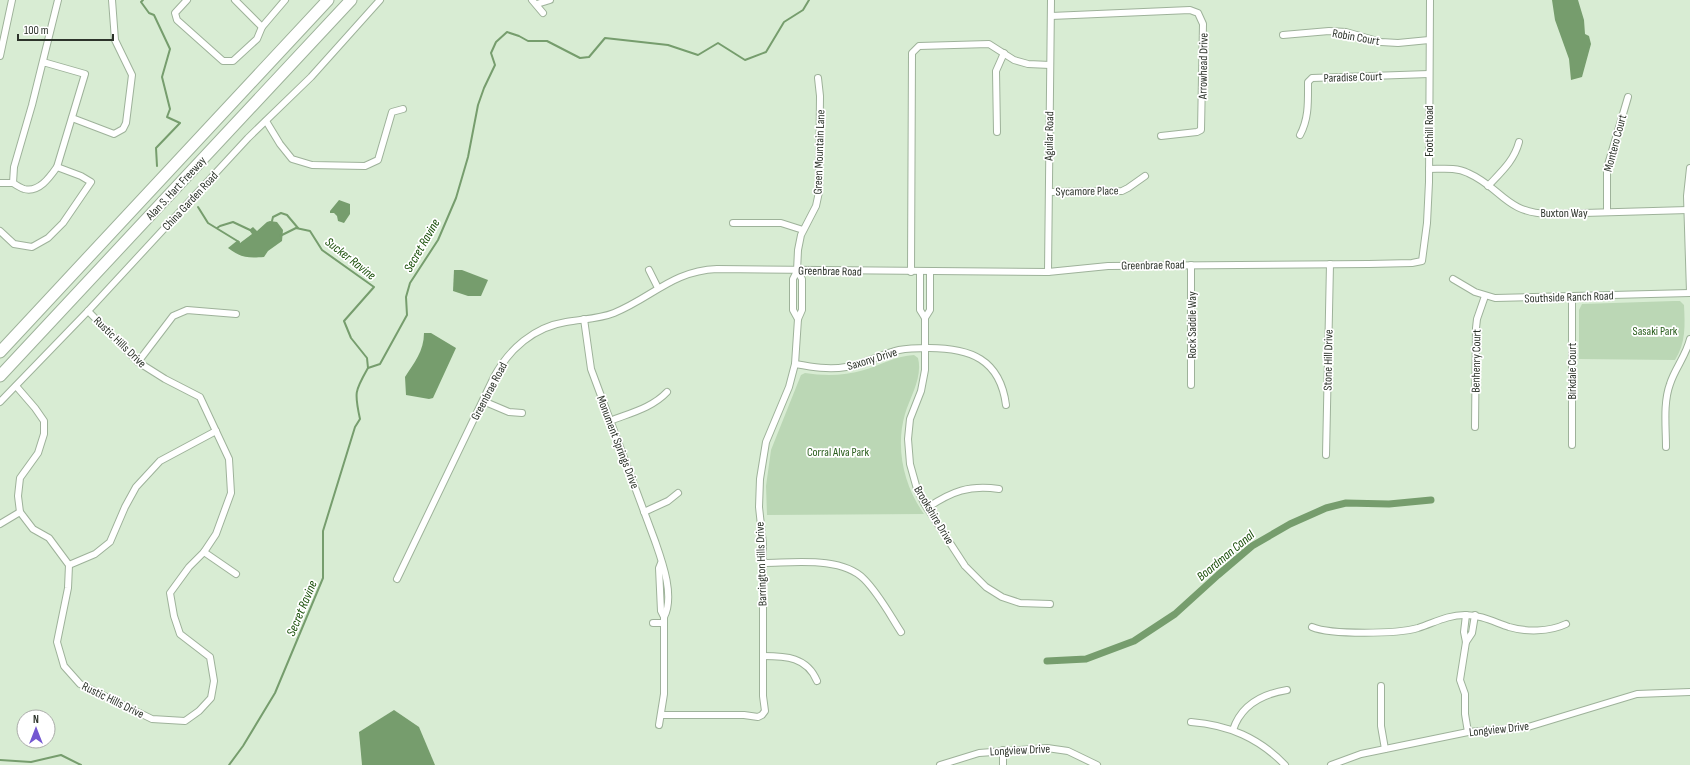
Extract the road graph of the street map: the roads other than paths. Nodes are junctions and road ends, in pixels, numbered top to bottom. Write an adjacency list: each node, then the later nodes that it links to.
1 (12, 0): 20 (street)
2 (58, 0): 21 (street)
3 (112, 0): 27 (street)
4 (187, 0): 16 (street)
5 (234, 0): 16 (street)
6 (285, 0): 16 (street)
7 (328, 0): 67 (highway, Alan S. Hart Freeway)
8 (351, 0): 70 (highway, Alan S. Hart Freeway)
9 (380, 0): 28 (street, China Garden Road)
10 (550, 0): 13 (street)
11 (1051, 0): 15 (street, Aguilar Road)
12 (1430, 0): 18 (street, Foothill Road)
13 (534, 2): 14 (street)
14 (543, 13)
15 (1051, 16): 22 (street, Aguilar Road); 31 (street, Arrowhead Drive)
16 (262, 27)
17 (1283, 35): 18 (street, Robin Court)
18 (1429, 40): 23 (street, Foothill Road)
19 (1004, 53): 22 (street); 29 (street); 51 (street)
20 (0, 56)
21 (43, 62): 27 (street); 38 (street)
22 (1050, 65): 40 (street, Aguilar Road)
23 (1429, 74): 30 (street, Paradise Court); 35 (street, Foothill Road)
24 (818, 78): 44 (street, Green Mountain Lane)
25 (1628, 97): 42 (street, Montero Court)
26 (403, 109): 28 (street)
27 (72, 118): 33 (street)
28 (266, 121): 60 (street, China Garden Road)
29 (997, 132)
30 (1300, 135)
31 (1161, 136)
32 (1519, 142): 39 (street)
33 (57, 167): 38 (street); 45 (street)
34 (1690, 168): 41 (street)
35 (1429, 169): 39 (street, Buxton Way); 46 (street, Foothill Road)
36 (1145, 176): 40 (street, Sycamore Place)
37 (0, 182): 38 (street)
38 (13, 183)
39 (1488, 186): 42 (street, Buxton Way)
40 (1049, 192): 54 (street, Aguilar Road)
41 (1688, 210): 42 (street, Buxton Way); 57 (street)
42 (1607, 212)
43 (733, 223): 44 (street)
44 (803, 230): 50 (street, Green Mountain Lane)
45 (0, 231)
46 (1422, 261): 47 (street, Greenbrae Road)
47 (1330, 264): 48 (street, Greenbrae Road); 83 (street, Stone Hill Drive)
48 (1191, 265): 54 (street, Greenbrae Road); 71 (street, Rock Saddle Way)
49 (649, 270): 56 (street)
50 (798, 271): 51 (street, Greenbrae Road); 56 (street, Greenbrae Road); 63 (street, Barrington Hills Drive); 63 (street, Barrington Hills Drive)
51 (911, 272): 52 (street, Greenbrae Road)
52 (920, 272): 53 (street, Greenbrae Road); 62 (street, Brookshire Drive)
53 (930, 272): 54 (street, Greenbrae Road); 62 (street, Brookshire Drive)
54 (1048, 272)
55 (1453, 279): 58 (street, Southside Ranch Road)
56 (658, 288): 64 (street, Greenbrae Road)
57 (1690, 292): 59 (street, Southside Ranch Road)
58 (1485, 296): 59 (street, Southside Ranch Road); 79 (street, Benhenry Court)
59 (1572, 297): 81 (street, Birkdale Court)
60 (88, 310): 68 (street, Rustic Hills Drive); 72 (street, China Garden Road)
61 (236, 314): 68 (street)
62 (925, 318): 66 (street, Brookshire Drive)
63 (798, 319): 69 (street, Barrington Hills Drive)
64 (584, 320): 74 (street, Greenbrae Road); 78 (street, Monument Springs Drive)
65 (1690, 339): 82 (street)
66 (925, 348): 69 (street, Saxony Drive); 76 (street, Saxony Drive); 86 (street, Brookshire Drive)
67 (0, 352)
68 (138, 362): 80 (street, Rustic Hills Drive)
69 (795, 364): 91 (street, Barrington Hills Drive)
70 (0, 376)
71 (1192, 385)
72 (16, 386): 75 (street, China Garden Road); 87 (street)
73 (667, 392): 78 (street)
74 (483, 401): 77 (street); 94 (street, Greenbrae Road)
75 (0, 402)
76 (1006, 405)
77 (522, 414)
78 (610, 421): 88 (street, Monument Springs Drive)
79 (1475, 427)
80 (216, 431): 90 (street, Rustic Hills Drive); 92 (street)
81 (1572, 445)
82 (1666, 447)
83 (1326, 456)
84 (999, 489): 86 (street)
85 (678, 493): 88 (street)
86 (927, 508): 95 (street, Brookshire Drive)
87 (20, 512): 89 (street); 92 (street)
88 (644, 512): 98 (street, Monument Springs Drive)
89 (0, 524)
90 (204, 552): 92 (street, Rustic Hills Drive); 93 (street)
91 (763, 563): 104 (street); 106 (street, Barrington Hills Drive)
92 (69, 565)
93 (236, 574)
94 (397, 579)
95 (1050, 604)
96 (1466, 615): 97 (street); 101 (street); 102 (street)
97 (1475, 615): 100 (street); 103 (street)
98 (664, 620): 99 (street); 111 (street, Monument Springs Drive)
99 (653, 623)
100 (1566, 624)
101 (1312, 627)
102 (1464, 628): 103 (street); 105 (street)
103 (1473, 629): 105 (street)
104 (901, 632)
105 (1466, 642): 115 (street)
106 (763, 656): 107 (street); 111 (street, Barrington Hills Drive)
107 (817, 681)
108 (1381, 686): 116 (street)
109 (1287, 690): 114 (street)
110 (1690, 692): 115 (street, Longview Drive)
111 (662, 715): 113 (street, Monument Springs Drive)
112 (1191, 722): 114 (street)
113 (659, 725)
114 (1233, 730): 121 (street)
115 (1468, 732): 116 (street, Longview Drive)
116 (1385, 749): 122 (street, Longview Drive)
117 (1003, 750): 118 (street, Longview Drive); 119 (street); 120 (street, Longview Drive)
118 (940, 765)
119 (1003, 765)
120 (1097, 765)
121 (1285, 765)
122 (1331, 765)

